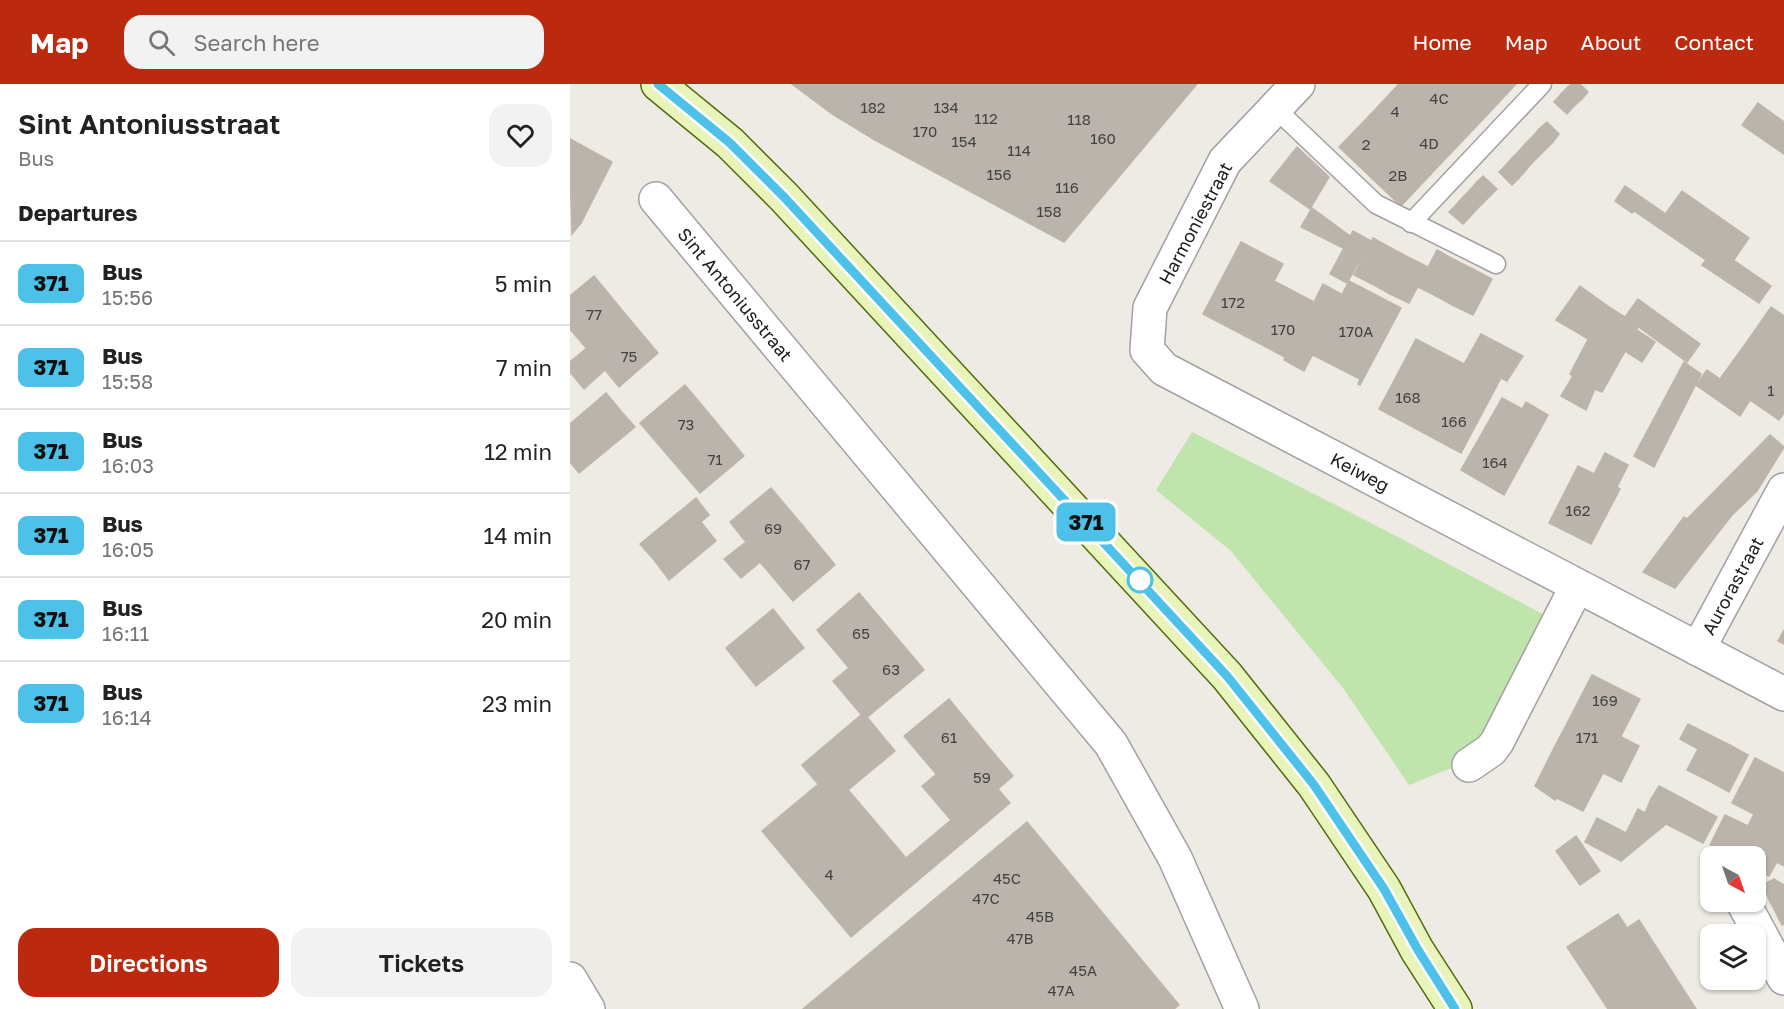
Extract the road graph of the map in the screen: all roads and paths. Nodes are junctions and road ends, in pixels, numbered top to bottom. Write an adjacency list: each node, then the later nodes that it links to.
1 (1298, 84): 4 (street, Harmoniestraat)
2 (1542, 84): 6 (lane)
3 (663, 87): 19 (main road)
4 (1275, 108): 6 (lane); 8 (street, Harmoniestraat)
5 (656, 199): 18 (street, Sint Antoniusstraat)
6 (1411, 223): 7 (lane)
7 (1496, 264)
8 (1147, 350): 10 (street, Keiweg)
9 (1784, 490): 11 (street, Aurorastraat)
10 (1577, 586): 11 (street, Keiweg); 13 (street)
11 (1698, 649): 12 (street, Keiweg)
12 (1784, 694)
13 (1469, 765)
14 (1748, 912): 15 (street)
15 (1784, 978)
16 (570, 979): 17 (street)
17 (588, 1009)
18 (1242, 1009)
19 (1455, 1009)

